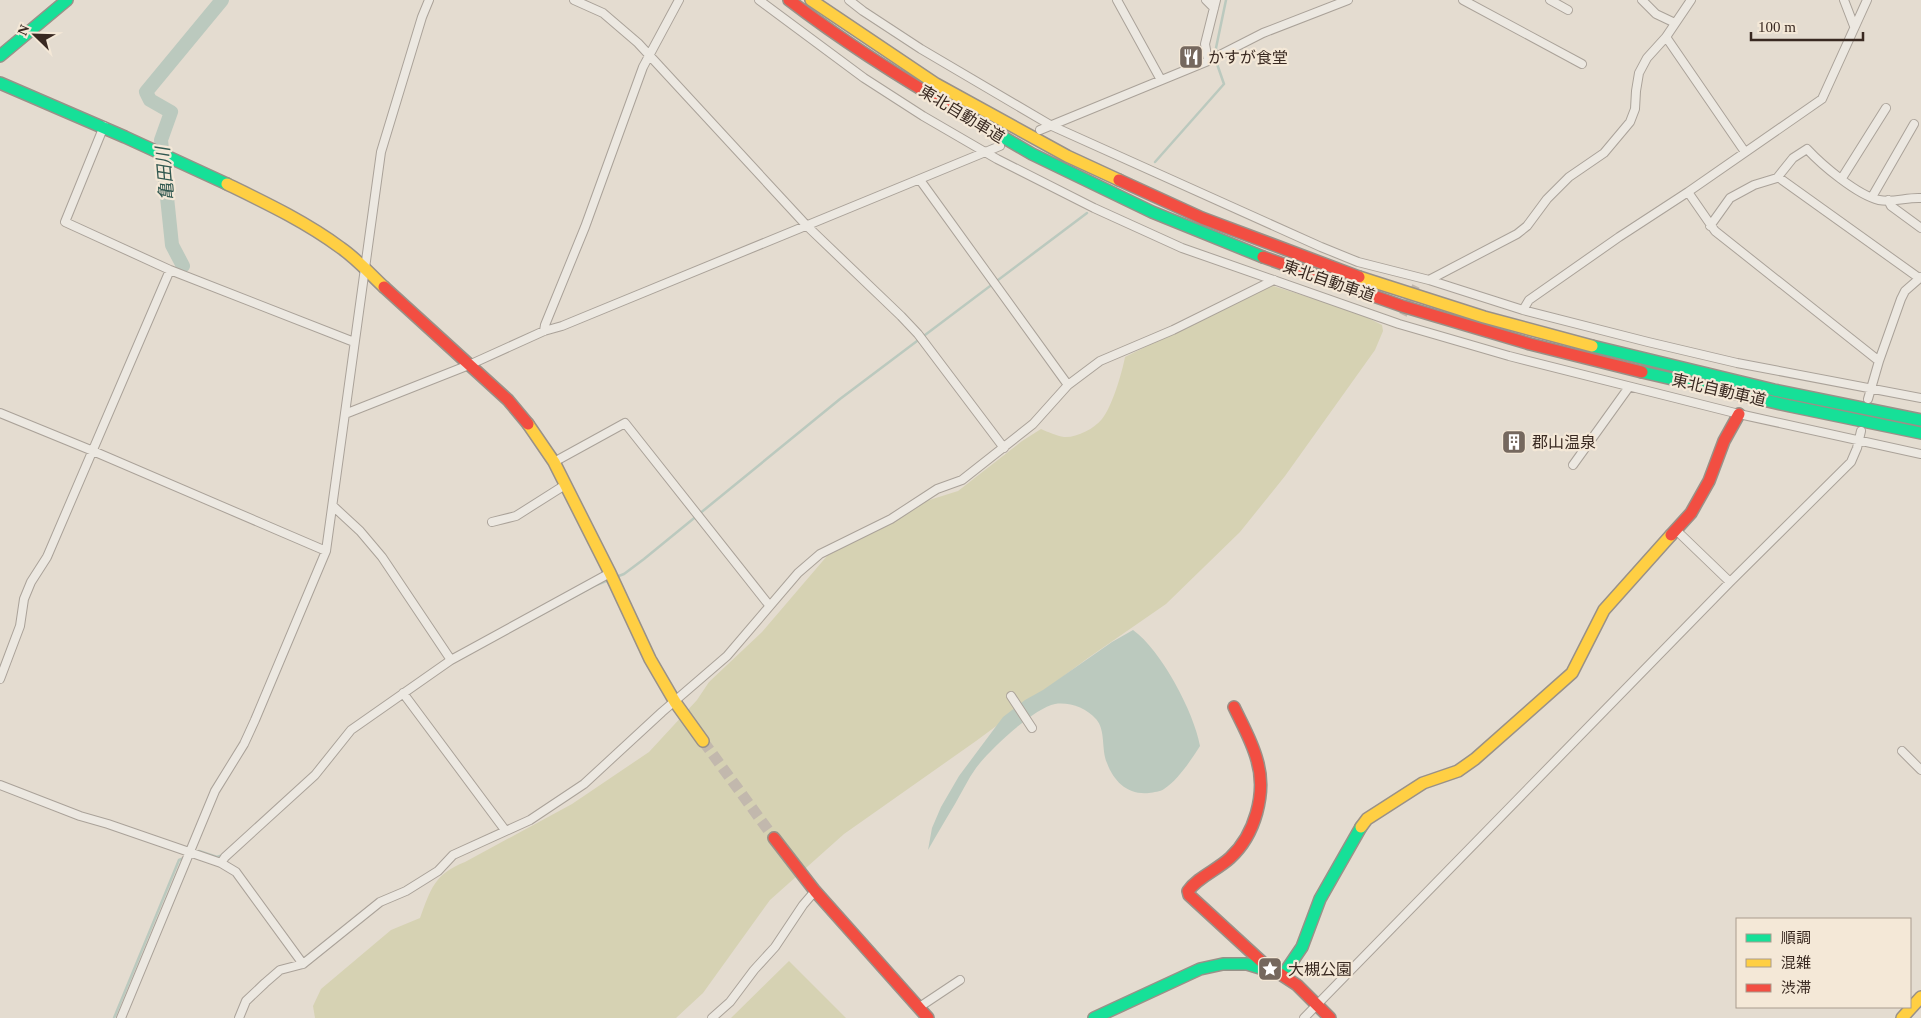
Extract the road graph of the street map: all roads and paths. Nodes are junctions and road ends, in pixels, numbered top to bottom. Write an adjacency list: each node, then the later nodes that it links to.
1 (67, 0): 25 (main road)
2 (428, 0): 49 (street)
3 (574, 0): 26 (street)
4 (679, 0): 26 (street)
5 (759, 0): 37 (street)
6 (789, 0): 71 (main road, 東北自動車道)
7 (811, 0): 23 (main road, 東北自動車道)
8 (827, 0): 23 (main road)
9 (849, 0): 34 (street)
10 (1117, 0): 29 (street)
11 (1206, 0): 19 (street)
12 (1348, 0): 27 (street)
13 (1463, 0): 28 (street)
14 (1550, 0): 20 (street)
15 (1642, 0): 21 (street)
16 (1691, 0): 21 (street)
17 (1844, 0): 22 (street)
18 (1866, 0): 22 (street)
19 (1215, 4): 27 (street)
20 (1568, 10)
21 (1675, 23): 24 (street)
22 (1854, 26): 38 (street)
23 (858, 33): 69 (main road, 東北自動車道)
24 (1666, 37): 38 (street); 53 (street)
25 (0, 56)
26 (649, 56): 46 (street); 57 (street)
27 (1208, 61): 29 (street)
28 (1582, 64)
29 (1161, 80): 34 (street)
30 (0, 82): 33 (main road)
31 (1886, 108): 40 (street)
32 (1914, 124): 43 (street)
33 (104, 126): 49 (main road); 50 (street)
34 (1052, 126): 35 (street); 53 (street)
35 (1040, 130)
36 (1000, 146): 37 (street)
37 (986, 152): 41 (street); 52 (street)
38 (1745, 152): 42 (street)
39 (1778, 177): 40 (street); 47 (street); 51 (street)
40 (1842, 178): 43 (street)
41 (920, 180): 46 (street); 61 (street)
42 (1688, 192): 47 (street); 54 (street)
43 (1872, 197): 45 (street)
44 (1921, 198): 45 (street)
45 (1888, 200): 48 (street)
46 (807, 226): 57 (street); 73 (street)
47 (1710, 226): 59 (street)
48 (1921, 228)
49 (364, 268): 58 (street); 60 (main road)
50 (170, 270): 58 (street); 74 (street)
51 (1920, 278): 59 (street)
52 (1274, 280): 56 (street); 61 (street)
53 (1422, 282): 54 (street)
54 (1523, 310): 63 (street)
55 (1403, 315): 56 (street)
56 (1398, 324): 62 (street)
57 (544, 331): 60 (street)
58 (354, 342): 67 (street)
59 (1879, 360): 63 (street)
60 (468, 365): 67 (street); 76 (main road)
61 (1068, 385): 73 (street)
62 (1629, 386): 68 (street); 77 (street)
63 (1872, 387): 64 (street); 65 (street)
64 (1921, 398)
65 (1868, 399)
66 (0, 413): 74 (street)
67 (344, 414): 79 (street)
68 (1739, 414): 72 (street); 81 (main road)
69 (1921, 420)
70 (1861, 431): 72 (street)
71 (1921, 433)
72 (1859, 440): 75 (street); 84 (street)
73 (1004, 448): 85 (street)
74 (93, 451): 82 (street); 87 (street)
75 (1921, 454)
76 (554, 462): 78 (main road); 85 (street)
77 (1573, 465)
78 (566, 485): 80 (street); 83 (main road)
79 (333, 506): 82 (street); 86 (street)
80 (492, 522)
81 (1676, 530): 84 (street); 103 (main road)
82 (326, 551): 99 (street)
83 (610, 573): 86 (street); 90 (main road)
84 (1730, 582): 106 (street)
85 (769, 605): 90 (street)
86 (451, 660): 88 (street)
87 (0, 679)
88 (404, 694): 97 (street); 100 (street)
89 (1011, 696): 92 (street)
90 (675, 702): 93 (main road); 97 (street)
91 (1234, 707): 103 (main road)
92 (1032, 728)
93 (703, 741)
94 (1902, 751): 95 (street)
95 (1921, 770)
96 (0, 785): 99 (street)
97 (505, 830): 102 (street)
98 (774, 838): 101 (main road)
99 (189, 851): 100 (street); 108 (street)
100 (221, 863): 102 (street)
101 (815, 891): 107 (main road); 110 (street)
102 (303, 964): 109 (street)
103 (1283, 975): 106 (main road); 112 (main road)
104 (960, 980): 107 (street)
105 (1921, 997): 115 (main road)
106 (1318, 1005): 113 (street); 114 (main road)
107 (918, 1008): 111 (main road)
108 (120, 1018)
109 (239, 1018)
110 (712, 1018)
111 (928, 1018)
112 (1094, 1018)
113 (1304, 1018)
114 (1330, 1018)
115 (1902, 1018)

